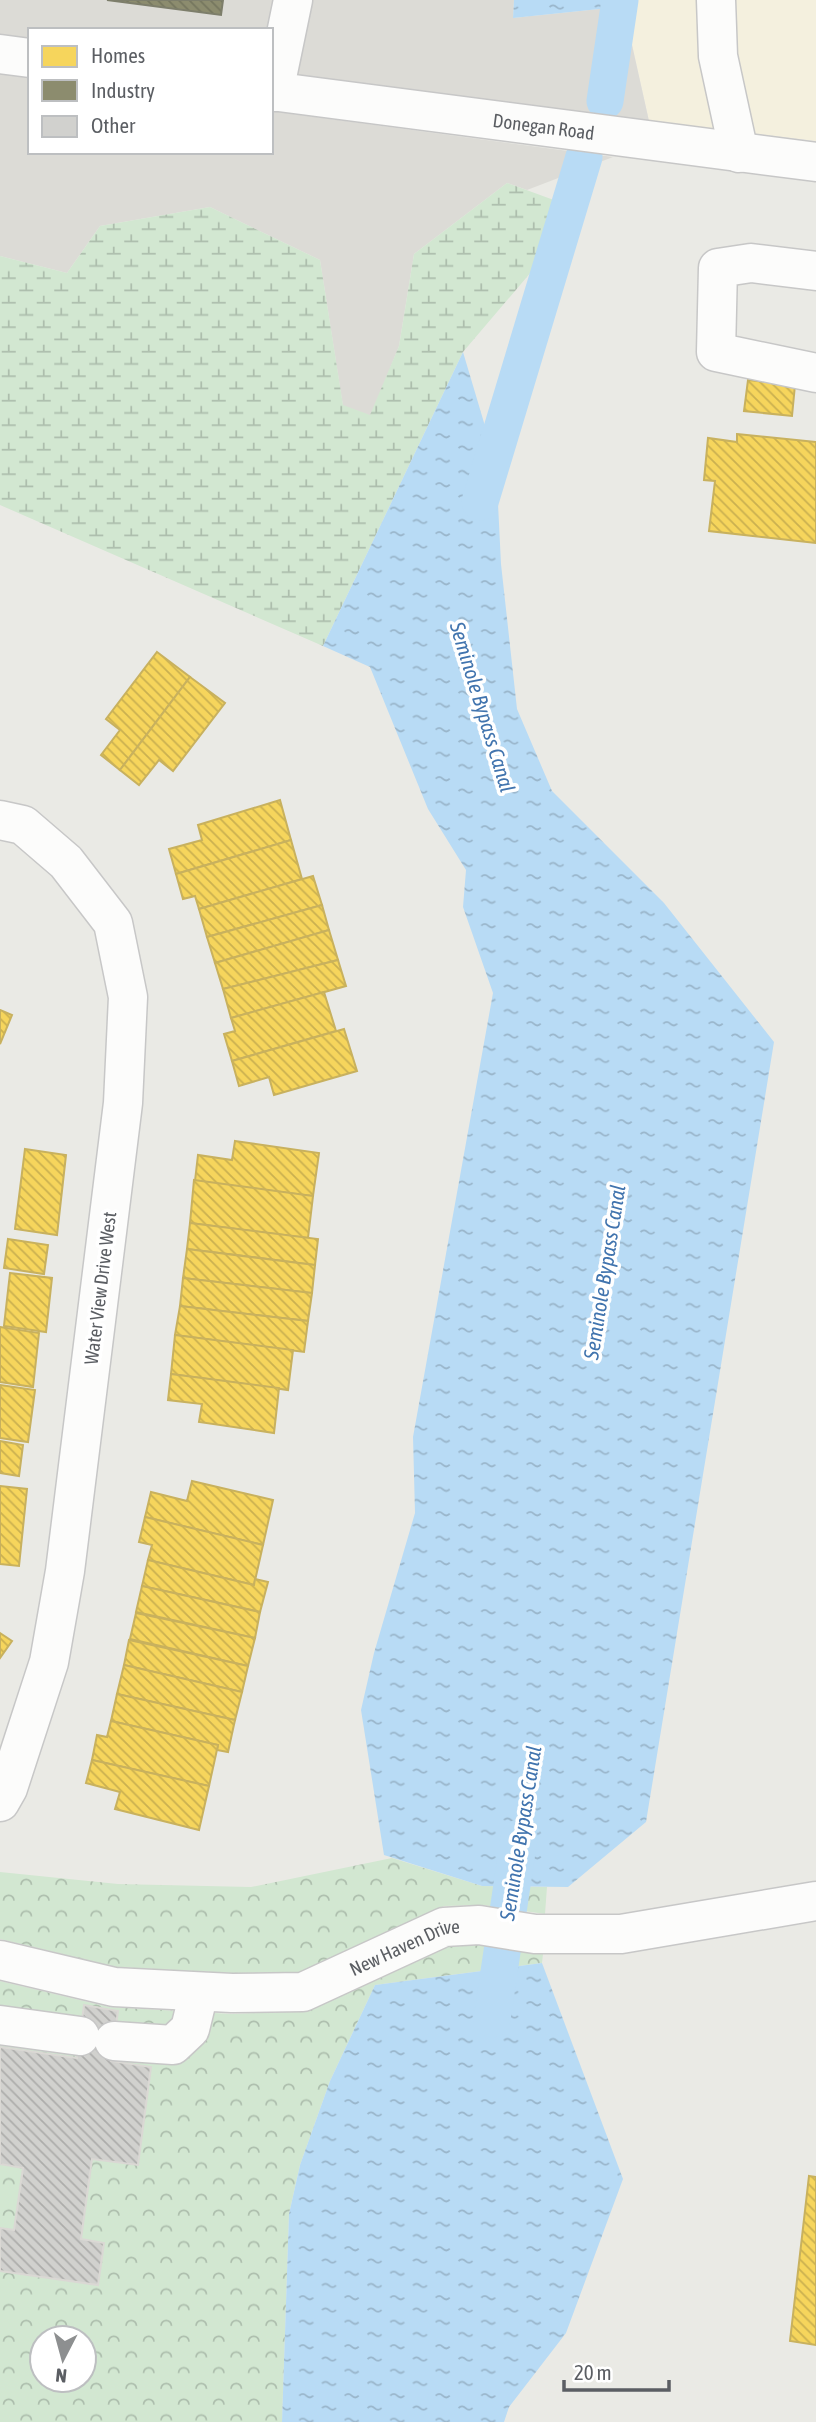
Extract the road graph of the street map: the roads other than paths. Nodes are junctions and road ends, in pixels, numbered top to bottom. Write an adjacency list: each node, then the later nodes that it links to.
1 (293, 0): 5 (street)
2 (716, 0): 7 (street)
3 (0, 54): 4 (street)
4 (28, 58)
5 (273, 87)
6 (273, 91): 7 (street, Donegan Road)
7 (739, 153): 8 (street, Donegan Road)
8 (816, 162)
9 (816, 271): 10 (street)
10 (816, 373)
11 (0, 820): 12 (street, Water View Drive West)
12 (0, 1802)
13 (816, 1901): 15 (street, New Haven Drive)
14 (0, 1960): 15 (street, New Haven Drive)
15 (199, 1992): 16 (street)
16 (0, 2025)

